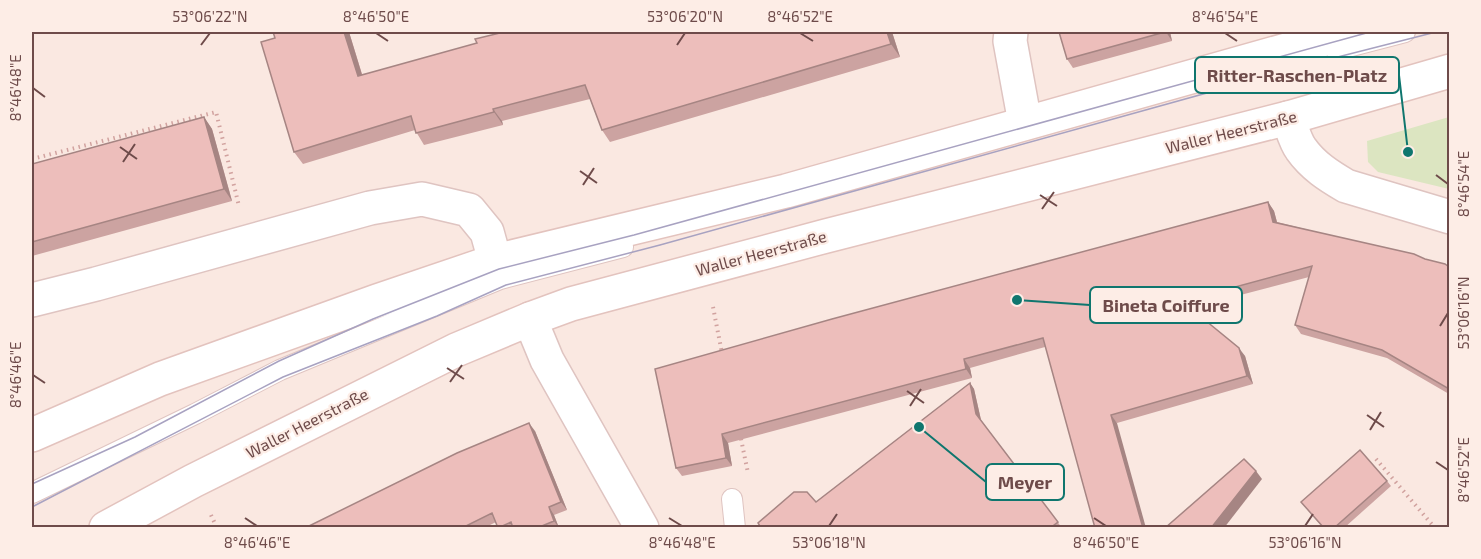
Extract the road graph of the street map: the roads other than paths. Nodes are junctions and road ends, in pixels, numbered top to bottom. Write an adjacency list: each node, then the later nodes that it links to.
1 (1011, 32): 6 (main road)
2 (1350, 32): 6 (main road)
3 (1405, 32): 9 (lane)
4 (1449, 71): 5 (main road, Waller Heerstraße)
5 (1288, 118): 7 (main road); 11 (main road, Waller Heerstraße)
6 (1025, 123): 8 (main road)
7 (1449, 217)
8 (510, 258): 9 (lane); 10 (main road); 12 (main road)
9 (473, 291): 13 (lane)
10 (32, 300)
11 (530, 319): 15 (main road, Waller Heerstraße); 16 (main road)
12 (32, 435)
13 (32, 494)
14 (732, 499): 17 (lane)
15 (106, 528)
16 (642, 528)
17 (735, 528)

